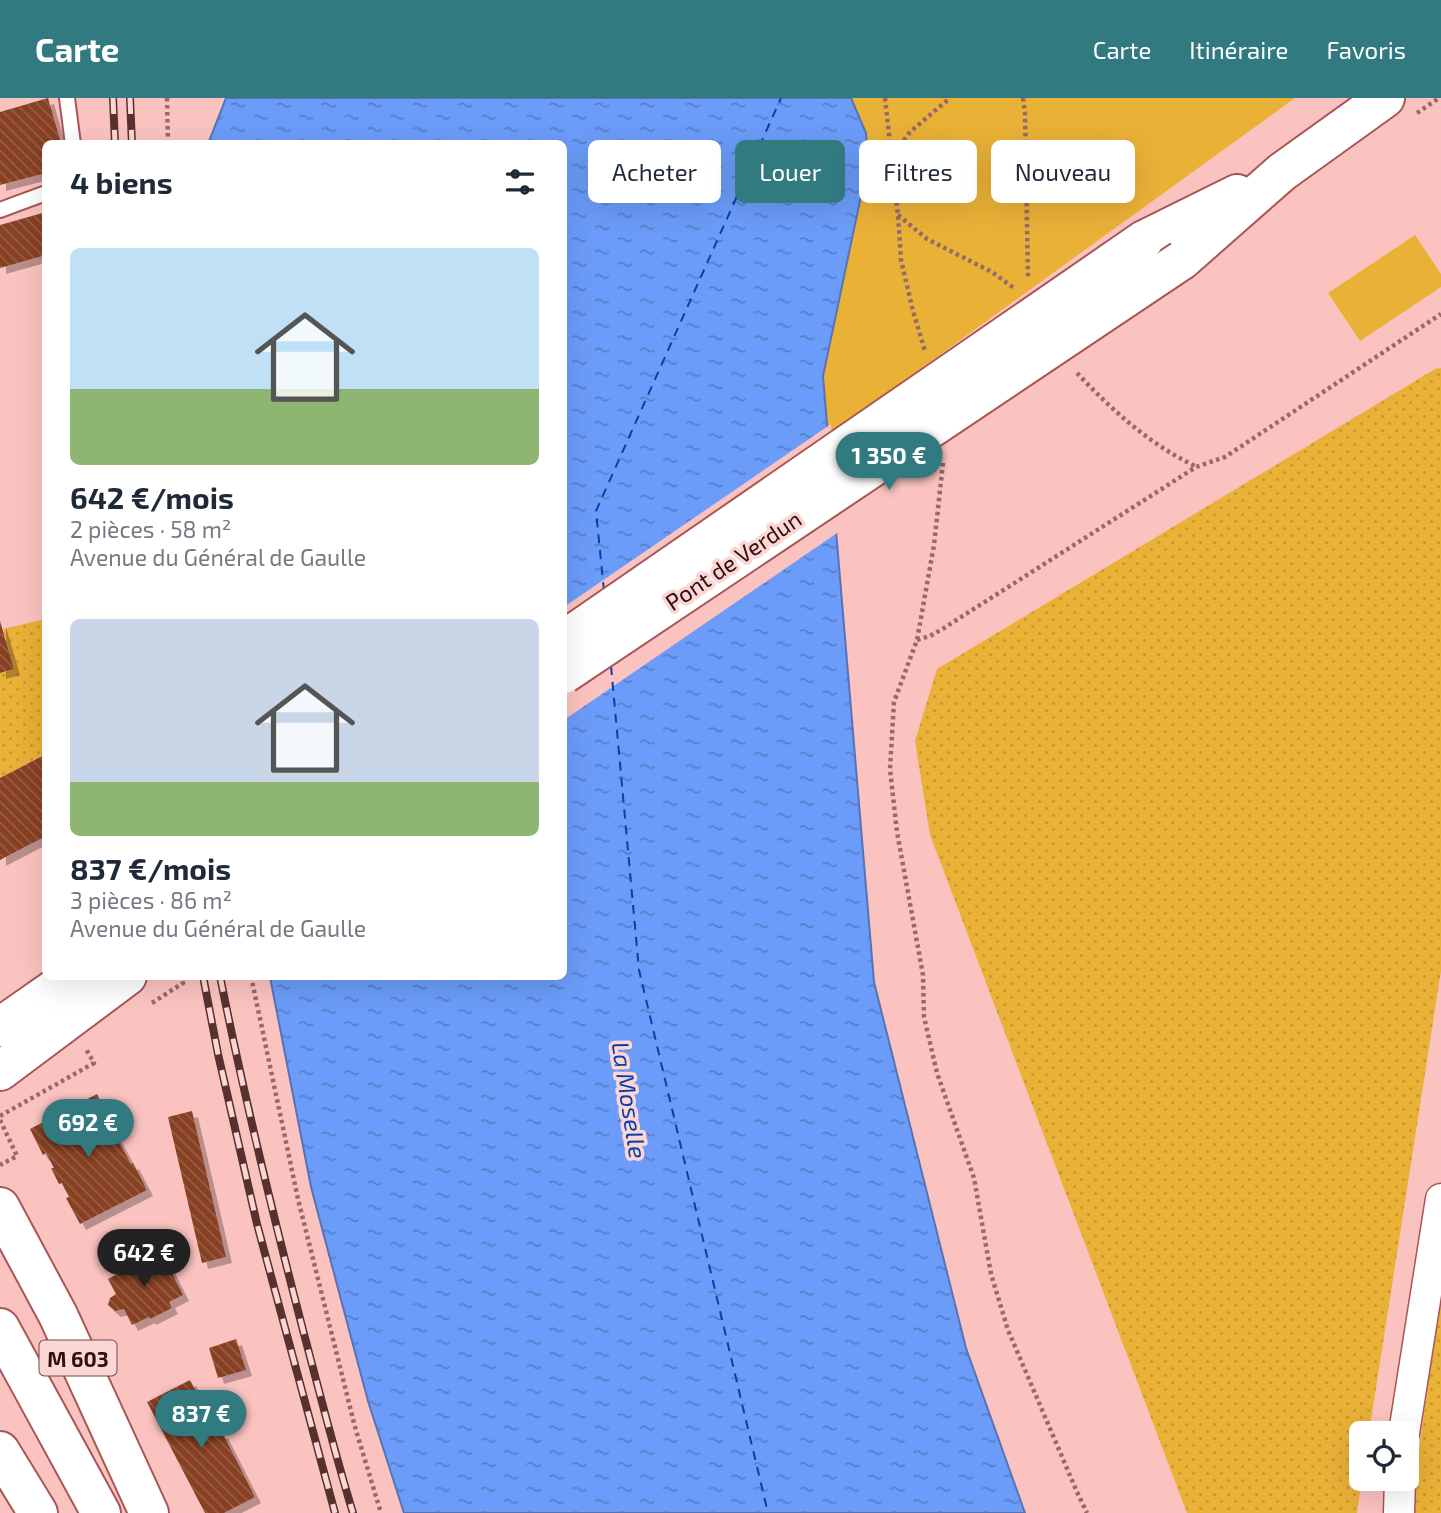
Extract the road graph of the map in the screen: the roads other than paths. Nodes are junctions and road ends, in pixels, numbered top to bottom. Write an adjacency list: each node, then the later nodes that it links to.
1 (67, 98): 3 (lane)
2 (1385, 98): 4 (main road)
3 (72, 140)
4 (1282, 172): 7 (main road, Pont de Verdun, bridge); 8 (main road, Pont de Verdun, bridge)
5 (42, 194): 6 (lane)
6 (0, 210)
7 (567, 638)
8 (567, 672)
9 (67, 980): 11 (main road)
10 (139, 991): 12 (main road)
11 (1, 1025)
12 (2, 1072)
13 (1441, 1199): 16 (street)
14 (0, 1206): 21 (main road, M 603)
15 (0, 1328): 20 (main road)
16 (1406, 1421)
17 (0, 1451): 19 (main road)
18 (1400, 1491): 22 (street)
19 (38, 1513)
20 (102, 1513)
21 (149, 1513)
22 (1399, 1513)

